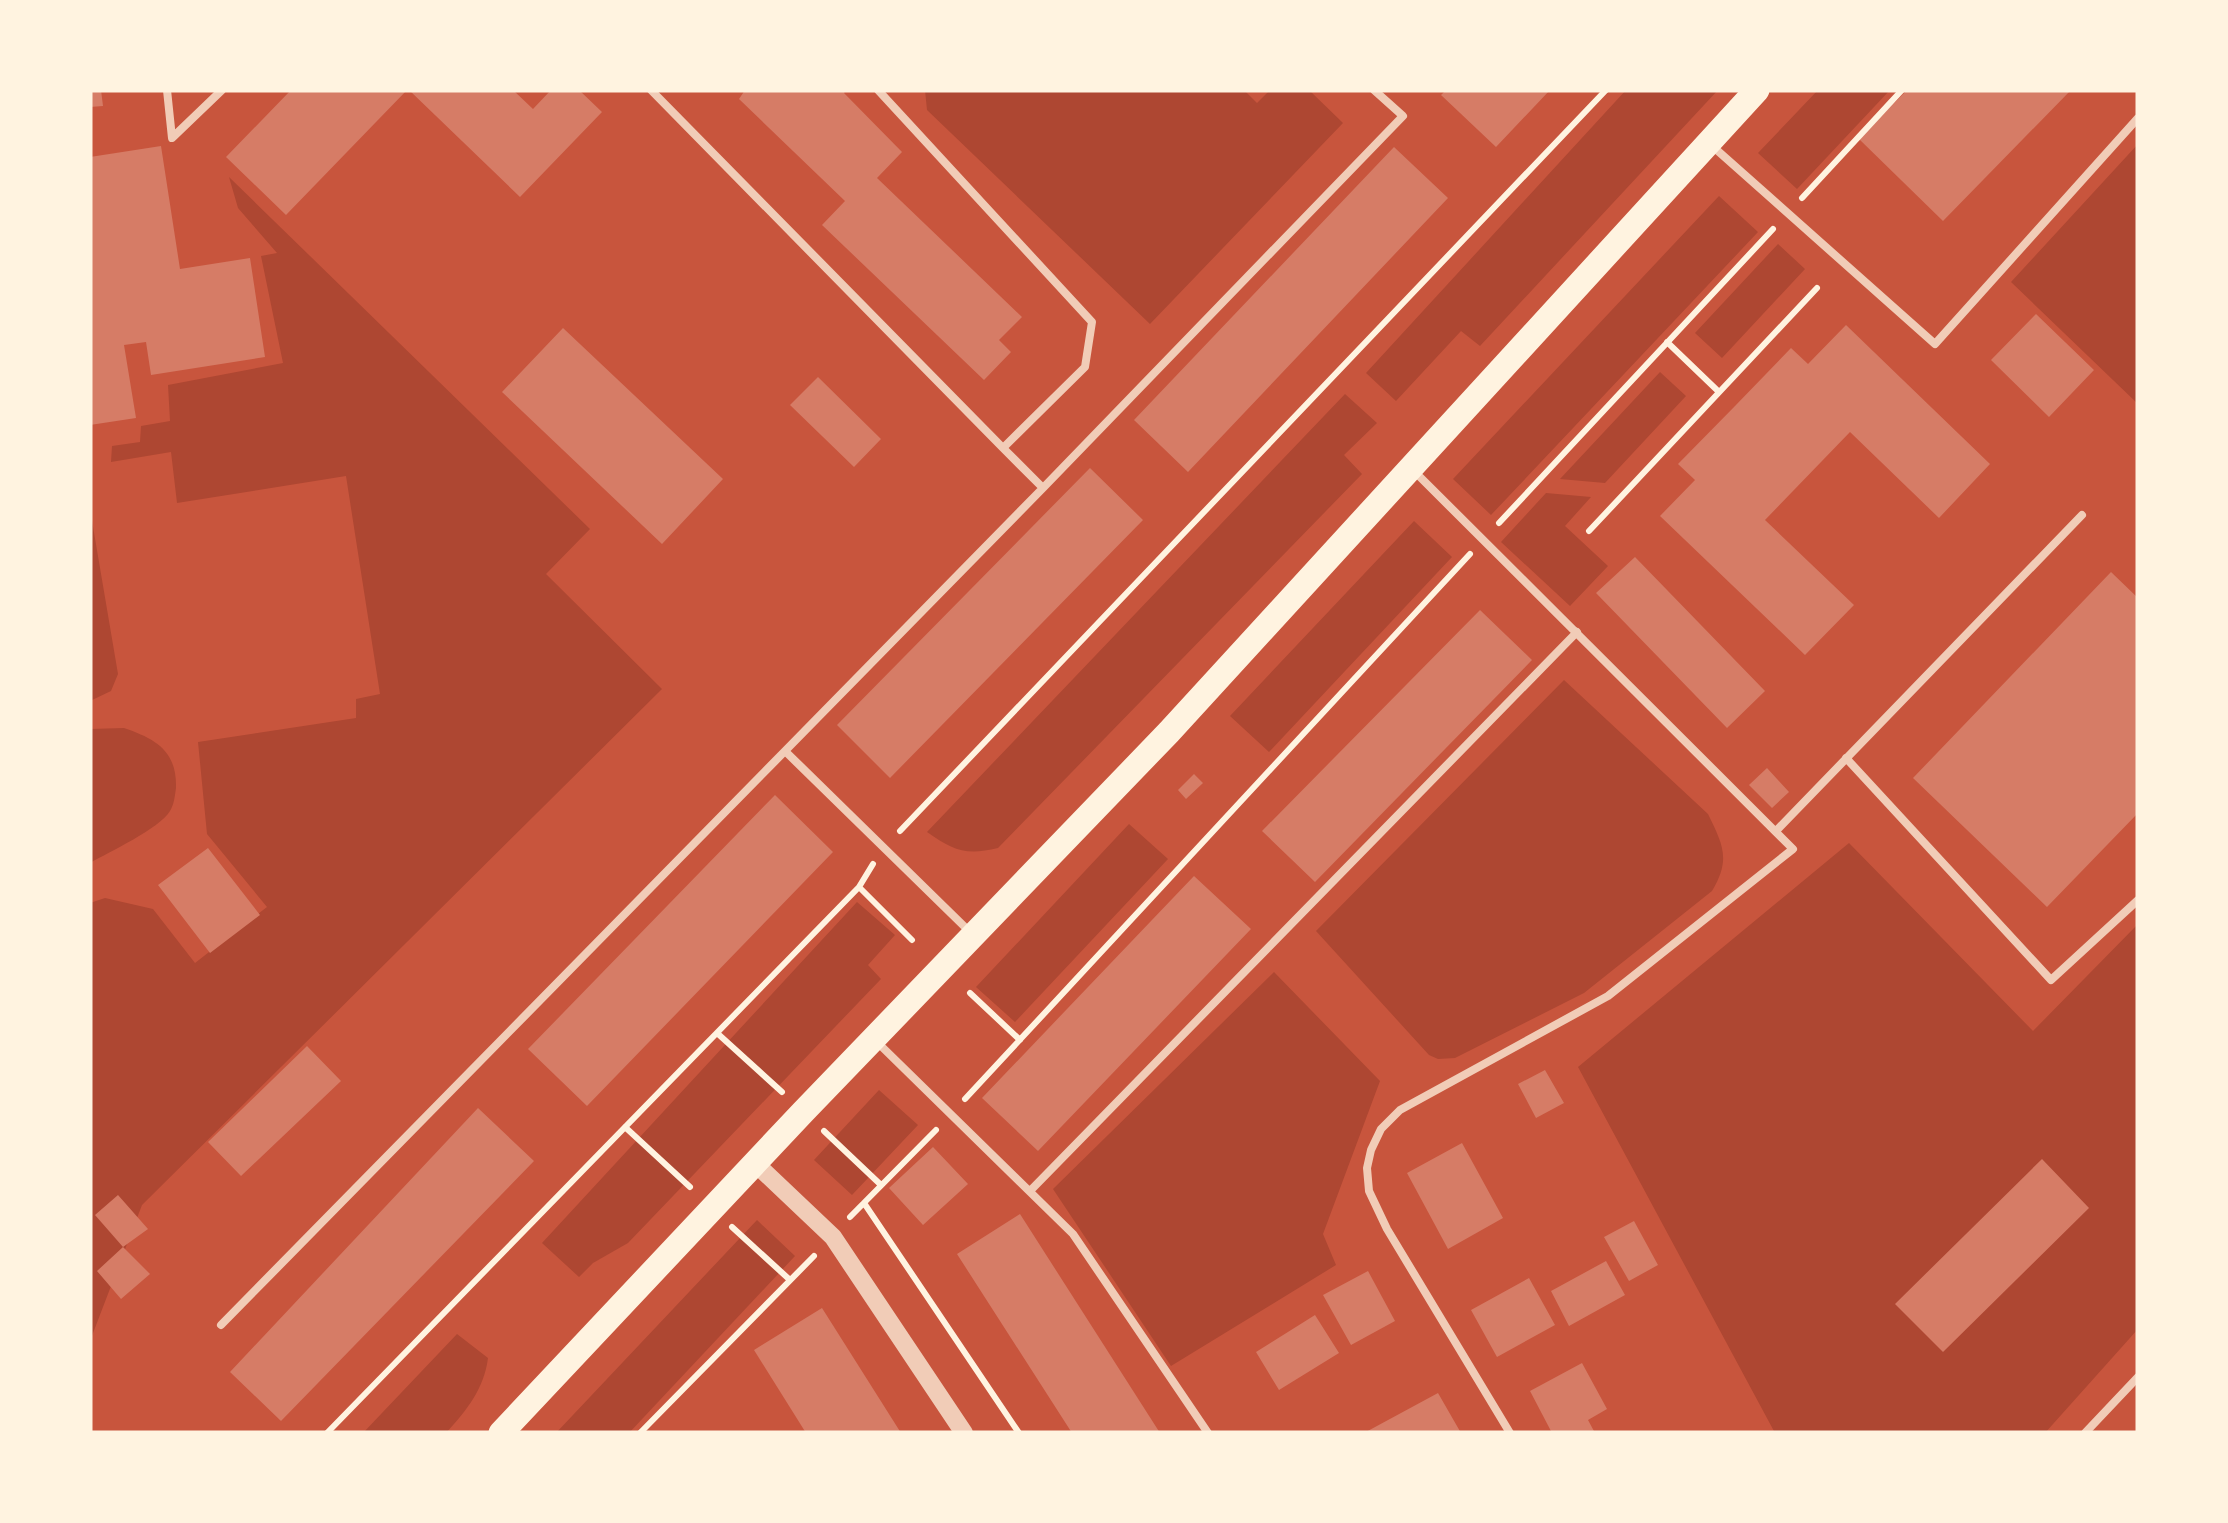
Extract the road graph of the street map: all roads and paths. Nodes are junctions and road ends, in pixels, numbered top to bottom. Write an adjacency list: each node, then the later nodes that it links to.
1 (167, 90): 2 (lane)
2 (222, 90)
3 (651, 90): 15 (lane)
4 (878, 90): 15 (lane)
5 (1374, 90): 17 (lane)
6 (1606, 90): 25 (path)
7 (1757, 90): 10 (main road)
8 (1902, 90): 11 (path)
9 (2138, 118): 11 (lane)
10 (1708, 143): 11 (lane); 16 (main road)
11 (1789, 212): 13 (path)
12 (1817, 288): 14 (path)
13 (1667, 342): 14 (path); 20 (path)
14 (1719, 392): 19 (path)
15 (1004, 448): 17 (lane)
16 (1410, 468): 20 (lane); 28 (main road)
17 (1043, 488): 22 (lane)
18 (2082, 515): 23 (lane)
19 (1589, 530)
20 (1484, 539): 21 (lane); 32 (path)
21 (1577, 632): 24 (lane); 35 (lane)
22 (784, 751): 25 (lane); 38 (lane)
23 (1846, 758): 24 (lane); 27 (lane)
24 (1776, 831): 46 (lane)
25 (883, 849): 26 (path); 28 (lane)
26 (858, 887): 29 (path); 40 (path)
27 (2138, 900)
28 (973, 935): 31 (main road)
29 (912, 940)
30 (970, 993): 32 (path)
31 (874, 1038): 33 (lane); 34 (main road)
32 (1020, 1040): 33 (path)
33 (952, 1114): 35 (lane); 36 (path)
34 (756, 1164): 37 (street); 41 (main road)
35 (1030, 1192): 45 (lane)
36 (864, 1202): 37 (path); 44 (path)
37 (832, 1237): 42 (path); 43 (street)
38 (221, 1325)
39 (2138, 1377): 47 (lane)
40 (327, 1433)
41 (501, 1433)
42 (640, 1433)
43 (964, 1433)
44 (1019, 1433)
45 (1208, 1433)
46 (1510, 1433)
47 (2085, 1433)

